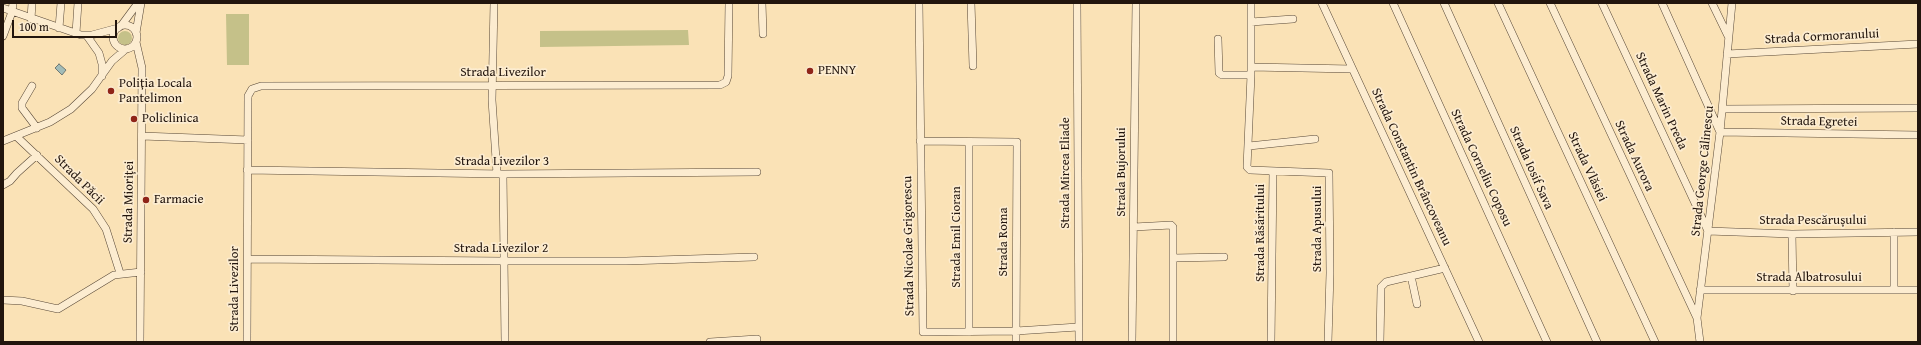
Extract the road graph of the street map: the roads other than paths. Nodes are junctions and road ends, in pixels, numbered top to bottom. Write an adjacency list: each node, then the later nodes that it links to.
1 (13, 3): 25 (street)
2 (32, 3): 26 (street)
3 (61, 3): 30 (street)
4 (78, 3): 31 (street)
5 (138, 3): 29 (street)
6 (141, 3): 33 (street)
7 (494, 3): 51 (street)
8 (729, 3): 51 (street, Strada Livezilor)
9 (762, 3): 34 (street)
10 (919, 3): 63 (street, Strada Nicolae Grigorescu)
11 (971, 3): 46 (street)
12 (1077, 3): 93 (street, Strada Mircea Eliade)
13 (1136, 3): 72 (street, Strada Bujorului)
14 (1251, 3): 28 (street, Strada Răsăritului)
15 (1322, 3): 48 (street, Strada Constantin Brâncoveanu)
16 (1393, 3): 109 (street, Strada Corneliu Coposu)
17 (1444, 3): 110 (street, Strada Iosif Sava)
18 (1498, 3): 111 (street, Strada Vlăsiei)
19 (1550, 3): 92 (street, Strada Aurora)
20 (1602, 3): 73 (street, Strada Marin Preda)
21 (1662, 3): 56 (street)
22 (1712, 3): 37 (street)
23 (1732, 3): 37 (street, Strada George Călinescu)
24 (3, 8): 25 (street)
25 (12, 12): 26 (street); 35 (street)
26 (31, 18): 30 (street)
27 (1293, 19): 28 (street)
28 (1251, 22): 47 (street, Strada Răsăritului)
29 (119, 27): 32 (street); 33 (street); 39 (street)
30 (59, 28): 31 (street)
31 (76, 33): 36 (street)
32 (98, 33): 36 (street); 39 (street)
33 (136, 33): 40 (street)
34 (763, 34)
35 (3, 36)
36 (87, 36): 50 (street)
37 (1728, 36): 43 (street, Strada George Călinescu)
38 (1218, 39): 49 (street)
39 (114, 42): 42 (street); 44 (street)
40 (136, 42): 42 (street); 45 (street, Strada Mioriței)
41 (1918, 44): 43 (street, Strada Cormoranului)
42 (127, 49): 44 (street); 45 (street)
43 (1727, 54): 54 (street, Strada George Călinescu)
44 (112, 61): 50 (street)
45 (141, 63): 59 (street, Strada Mioriței)
46 (973, 66)
47 (1251, 67): 48 (street); 49 (street, Strada Răsăritului)
48 (1352, 69): 82 (street, Strada Constantin Brâncoveanu)
49 (1251, 75): 65 (street, Strada Răsăritului)
50 (102, 76): 55 (street)
51 (492, 84): 60 (street, Strada Livezilor); 70 (street)
52 (32, 86): 55 (street)
53 (1918, 108): 54 (street)
54 (1722, 109): 56 (street, Strada George Călinescu)
55 (37, 128): 58 (street)
56 (1720, 132): 57 (street, Strada Egretei); 73 (street, Strada George Călinescu)
57 (1918, 135)
58 (16, 136): 62 (street); 66 (street, Strada Păcii)
59 (142, 136): 60 (street); 83 (street, Strada Mioriței)
60 (248, 140): 67 (street, Strada Livezilor)
61 (1315, 140): 65 (street)
62 (3, 141)
63 (920, 141): 64 (street); 95 (street, Strada Nicolae Grigorescu)
64 (969, 142): 94 (street, Strada Roma); 95 (street, Strada Emil Cioran)
65 (1249, 146): 68 (street, Strada Răsăritului)
66 (37, 155): 71 (street); 84 (street, Strada Păcii)
67 (247, 170): 70 (street, Strada Livezilor 3); 80 (street, Strada Livezilor)
68 (1273, 171): 105 (street, Strada Răsăritului); 106 (street, Strada Apusului)
69 (757, 172): 70 (street, Strada Livezilor 3)
70 (500, 174): 81 (street)
71 (3, 185)
72 (1134, 226): 79 (street); 103 (street, Strada Bujorului)
73 (1708, 231): 76 (street, Strada Pescărușului); 86 (street, Strada George Călinescu)
74 (1894, 232): 75 (street, Strada Pescărușului); 76 (street, Strada Pescărușului); 87 (street)
75 (1918, 232)
76 (1792, 234): 89 (street)
77 (754, 257): 81 (street, Strada Livezilor 2)
78 (1224, 257): 79 (street)
79 (1173, 258): 104 (street)
80 (248, 260): 81 (street, Strada Livezilor 2); 98 (street, Strada Livezilor)
81 (504, 262): 99 (street)
82 (1445, 268): 85 (street); 108 (street, Strada Constantin Brâncoveanu)
83 (141, 272): 84 (street); 97 (street, Strada Mioriței)
84 (120, 273): 90 (street)
85 (1411, 276): 91 (street); 107 (street)
86 (1700, 290): 89 (street, Strada Albatrosului); 92 (street, Strada George Călinescu)
87 (1894, 290): 88 (street, Strada Albatrosului); 89 (street, Strada Albatrosului)
88 (1918, 290)
89 (1793, 291)
90 (4, 298)
91 (1417, 304)
92 (1697, 318): 112 (street, Strada George Călinescu)
93 (1078, 327): 94 (street, Strada Nicolae Grigorescu); 102 (street, Strada Mircea Eliade)
94 (1016, 331): 95 (street, Strada Nicolae Grigorescu); 101 (street, Strada Roma)
95 (969, 332)
96 (756, 339): 100 (street)
97 (140, 342)
98 (247, 342)
99 (505, 342)
100 (710, 342)
101 (1016, 342)
102 (1079, 342)
103 (1132, 342)
104 (1173, 342)
105 (1271, 342)
106 (1328, 342)
107 (1380, 342)
108 (1479, 342)
109 (1547, 342)
110 (1597, 342)
111 (1655, 342)
112 (1700, 342)

